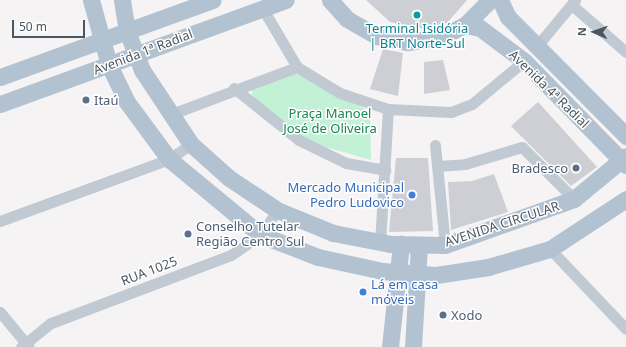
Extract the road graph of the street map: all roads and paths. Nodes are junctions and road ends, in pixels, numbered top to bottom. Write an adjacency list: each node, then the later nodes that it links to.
1 (91, 0): 12 (main road)
2 (122, 0): 11 (main road, AVENIDA CIRCULAR)
3 (213, 0): 11 (main road, Avenida 1ª Radial)
4 (286, 0): 9 (main road, Avenida 1ª Radial)
5 (330, 0): 10 (main road)
6 (490, 0): 10 (main road)
7 (500, 0): 13 (main road, Avenida 4ª Radial)
8 (574, 3): 13 (street); 14 (street)
9 (263, 9): 15 (main road, Avenida 1ª Radial); 18 (street)
10 (465, 26): 16 (main road, Avenida 4ª Radial)
11 (127, 31): 12 (main road, Avenida 1ª Radial); 15 (main road, AVENIDA CIRCULAR)
12 (100, 40): 17 (main road); 19 (main road, Avenida 1ª Radial)
13 (536, 46): 24 (main road, Avenida 4ª Radial)
14 (626, 52)
15 (135, 53): 17 (main road, Avenida 1ª Radial); 23 (main road, AVENIDA CIRCULAR)
16 (524, 61): 22 (street); 28 (main road, Avenida 4ª Radial)
17 (109, 65): 21 (main road, Avenida 1ª Radial); 27 (main road)
18 (297, 67): 20 (street); 22 (street)
19 (0, 77)
20 (234, 88): 23 (street); 30 (street)
21 (0, 104)
22 (388, 109): 30 (street)
23 (169, 115): 25 (main road, AVENIDA CIRCULAR)
24 (626, 136)
25 (191, 144): 27 (street); 33 (main road, AVENIDA CIRCULAR)
26 (435, 145): 29 (street)
27 (169, 159): 34 (street); 35 (main road)
28 (624, 160): 31 (main road, AVENIDA CIRCULAR)
29 (438, 166): 31 (street); 39 (street)
30 (385, 170): 36 (street)
31 (574, 199): 39 (main road, AVENIDA CIRCULAR)
32 (626, 199): 40 (main road)
33 (277, 210): 35 (street, RUA 1025); 36 (main road, AVENIDA CIRCULAR)
34 (0, 222)
35 (261, 235): 41 (main road); 45 (street, RUA 1025)
36 (380, 243): 37 (main road, AVENIDA CIRCULAR)
37 (401, 244): 38 (main road, AVENIDA CIRCULAR); 41 (main road)
38 (419, 245): 39 (main road, AVENIDA CIRCULAR); 42 (main road)
39 (445, 245)
40 (550, 249): 42 (main road); 44 (street)
41 (397, 273): 42 (main road); 46 (main road)
42 (417, 273): 47 (main road)
43 (0, 312): 45 (street)
44 (626, 329)
45 (25, 345)
46 (390, 347)
47 (413, 347)

